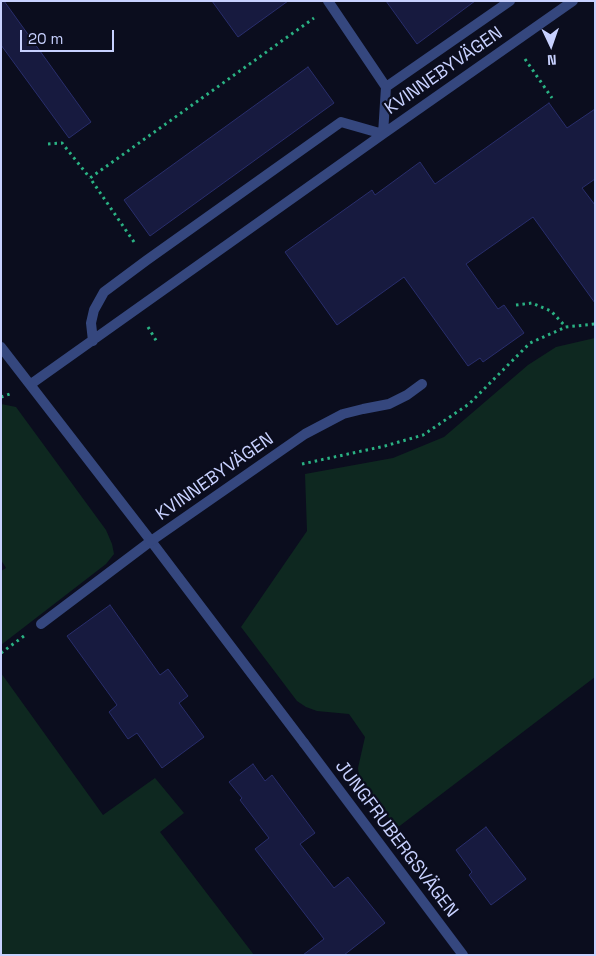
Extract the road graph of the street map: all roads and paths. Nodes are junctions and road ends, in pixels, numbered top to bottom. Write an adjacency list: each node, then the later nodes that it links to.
1 (510, 1): 4 (street, KVINNEBYVÄGEN)
2 (573, 1): 5 (street, KVINNEBYVÄGEN)
3 (330, 3): 4 (street, KVINNEBYVÄGEN); 7 (path)
4 (386, 88): 5 (street, KVINNEBYVÄGEN)
5 (383, 134): 8 (street, KVINNEBYVÄGEN); 12 (street, KVINNEBYVÄGEN)
6 (48, 144): 7 (path)
7 (90, 178): 8 (path)
8 (147, 260): 12 (street, KVINNEBYVÄGEN)
9 (516, 305): 11 (path)
10 (595, 324): 11 (path)
11 (566, 327): 16 (path)
12 (93, 341): 14 (street, KVINNEBYVÄGEN)
13 (1, 347): 14 (street, KVINNEBYVÄGEN)
14 (31, 384): 17 (street, KVINNEBYVÄGEN)
15 (422, 384): 17 (street, KVINNEBYVÄGEN)
16 (296, 465)
17 (151, 541): 18 (street); 20 (street, JUNGFRUBERGSVÄGEN)
18 (41, 624): 19 (path)
19 (1, 653)
20 (463, 955)

